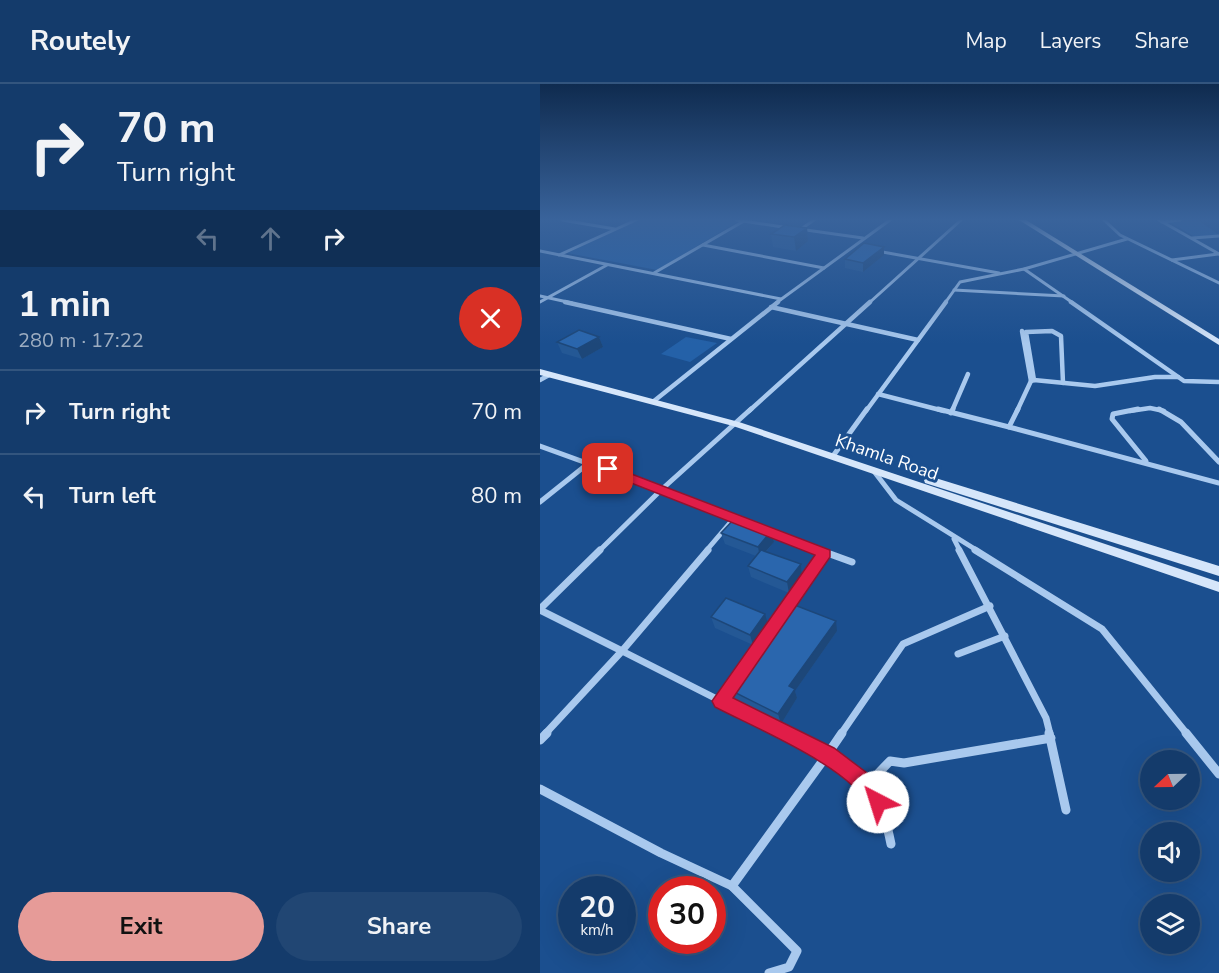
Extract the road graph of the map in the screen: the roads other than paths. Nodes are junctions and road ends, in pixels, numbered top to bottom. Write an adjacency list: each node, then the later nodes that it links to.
1 (594, 261): 11 (street)
2 (674, 261): 14 (street)
3 (790, 261): 12 (street)
4 (833, 261): 12 (street)
5 (914, 261): 24 (street)
6 (932, 261): 15 (street)
7 (1048, 261): 13 (street)
8 (1093, 261): 29 (street)
9 (1094, 261): 26 (street)
10 (1174, 261): 16 (street)
11 (607, 264): 14 (street); 20 (street)
12 (824, 268): 21 (street)
13 (1024, 269): 15 (street); 19 (street)
14 (653, 273): 21 (street)
15 (1003, 273): 17 (street)
16 (1219, 283)
17 (954, 290): 19 (street); 28 (street)
18 (540, 296): 20 (street)
19 (1065, 296): 33 (street)
20 (548, 298): 22 (street); 27 (street)
21 (781, 299): 23 (street)
22 (540, 302)
23 (771, 307): 24 (street); 27 (street)
24 (846, 324): 28 (street); 40 (street)
25 (1022, 332): 34 (street)
26 (1219, 335)
27 (731, 339): 38 (street)
28 (918, 340): 37 (street)
29 (1219, 343)
30 (540, 364): 38 (street, Khamla Road)
31 (968, 374): 39 (street)
32 (543, 376): 38 (street, Khamla Road)
33 (1178, 378): 35 (street); 36 (street)
34 (1033, 381): 36 (street); 36 (street); 41 (street)
35 (1219, 382)
36 (1064, 383)
37 (878, 394): 39 (street); 43 (street)
38 (656, 399): 40 (street, Khamla Road)
39 (951, 412): 41 (street)
40 (738, 423): 43 (street, Khamla Road); 49 (street)
41 (1009, 427): 45 (street)
42 (540, 446): 44 (street)
43 (834, 453): 47 (street, Khamla Road); 55 (street, Khamla Road)
44 (590, 462): 49 (street); 50 (street)
45 (1146, 462): 46 (street); 48 (street)
46 (1219, 462)
47 (871, 469): 52 (street); 56 (street, Khamla Road)
48 (1219, 483)
49 (660, 490): 51 (street); 58 (street)
50 (540, 502)
51 (735, 517): 53 (street); 62 (street)
52 (954, 539): 57 (street); 68 (street)
53 (825, 553): 54 (street); 59 (street)
54 (852, 562)
55 (1219, 571)
56 (1219, 587)
57 (990, 606): 60 (street); 67 (street)
58 (540, 609): 62 (street)
59 (773, 627)
60 (1005, 636): 63 (street); 65 (street)
61 (760, 646): 64 (street)
62 (622, 651): 64 (street); 66 (street)
63 (958, 654)
64 (721, 701): 67 (street)
65 (1051, 738): 69 (street); 71 (street)
66 (540, 740)
67 (827, 755): 69 (street); 73 (street)
68 (1219, 774)
69 (867, 785): 72 (street)
70 (540, 789): 73 (street)
71 (1066, 810)
72 (891, 844)
73 (732, 886): 74 (street)
74 (769, 973)

